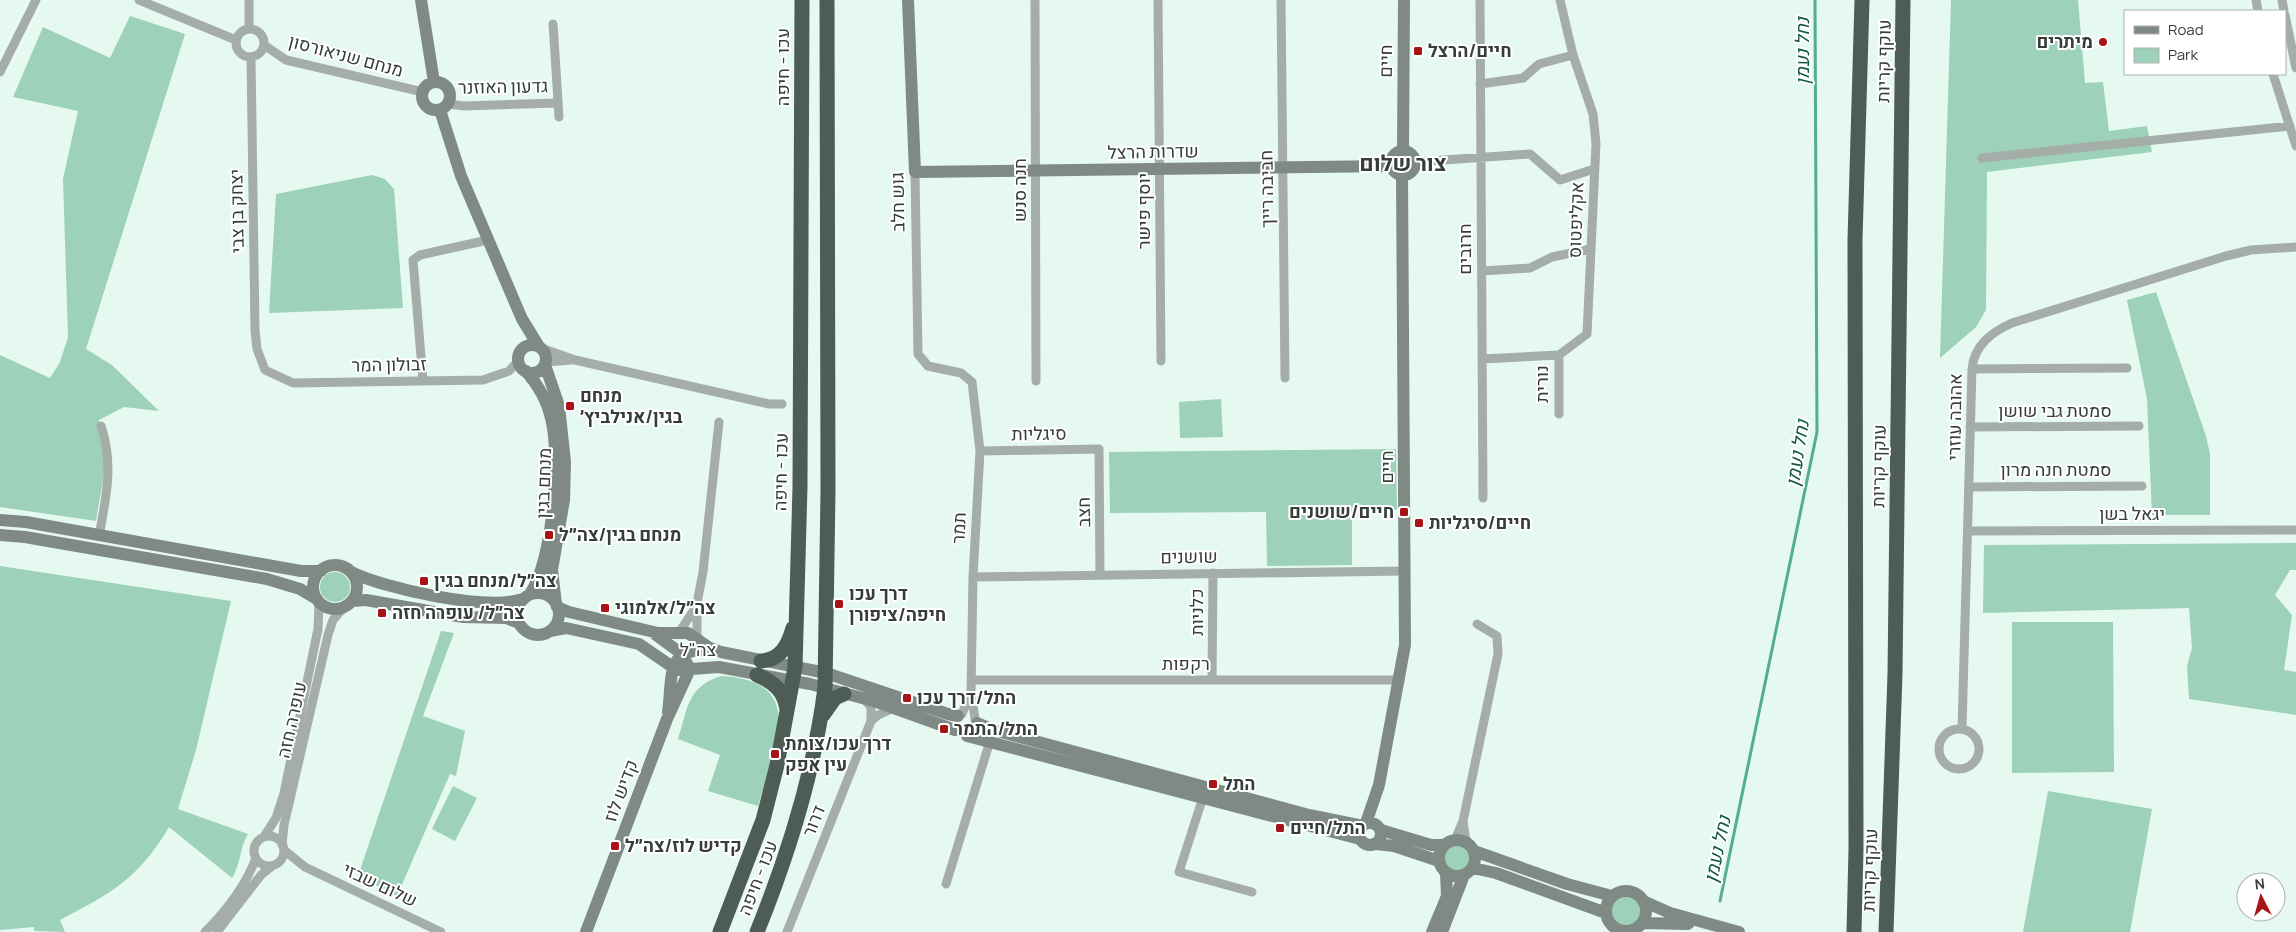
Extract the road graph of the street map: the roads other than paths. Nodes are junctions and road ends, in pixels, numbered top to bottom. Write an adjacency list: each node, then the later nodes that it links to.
1 (36, 0): 24 (street)
2 (139, 0): 19 (street)
3 (249, 0): 18 (street)
4 (421, 0): 26 (street)
5 (802, 0): 91 (highway, עכו - חיפה)
6 (827, 0): 107 (highway, עכו - חיפה)
7 (908, 0): 43 (street, גוש חלב)
8 (1035, 0): 42 (street, חנה סנש)
9 (1158, 0): 40 (street, יוסף פישר)
10 (1281, 0): 39 (street, חביבה רייך)
11 (1404, 0): 34 (street, חיים)
12 (1480, 0): 27 (street, חרובים)
13 (1560, 0): 21 (street, אקליפטוס)
14 (1862, 0): 154 (highway, עוקף קריות)
15 (1903, 0): 155 (highway, עוקף קריות)
16 (2286, 20): 23 (street)
17 (553, 24): 29 (street, גדעון האוזנר)
18 (249, 29): 19 (street); 20 (street)
19 (236, 40): 22 (street)
20 (264, 45): 22 (street); 28 (street, מנחם שניאורסון)
21 (1572, 55): 27 (street); 41 (street, אקליפטוס)
22 (251, 57): 56 (street, יצחק בן צבי)
23 (2296, 68)
24 (0, 72)
25 (2273, 75): 32 (street)
26 (434, 82): 28 (street); 30 (street)
27 (1480, 84): 35 (street, חרובים)
28 (423, 92): 30 (street)
29 (558, 103): 30 (street, גדעון האוזנר); 31 (street, גדעון האוזנר)
30 (444, 107): 45 (street)
31 (559, 117)
32 (2290, 126): 33 (street); 36 (street)
33 (2296, 146)
34 (1403, 152): 37 (street); 38 (street)
35 (1481, 157): 37 (street); 41 (street); 48 (street, חרובים)
36 (1982, 158)
37 (1415, 162): 44 (street)
38 (1392, 166): 39 (street, שדרות הרצל); 44 (street)
39 (1283, 168): 40 (street, שדרות הרצל); 61 (street, חביבה רייך)
40 (1160, 169): 42 (street, שדרות הרצל); 55 (street, יוסף פישר)
41 (1594, 169): 47 (street, אקליפטוס)
42 (1036, 171): 43 (street, שדרות הרצל); 63 (street, חנה סנש)
43 (915, 172): 60 (street, גוש חלב)
44 (1402, 175): 81 (street, חיים)
45 (488, 240): 49 (street); 62 (street)
46 (2294, 246): 59 (street, אהובה עוזרי)
47 (1591, 249): 48 (street); 51 (street, אקליפטוס)
48 (1482, 271): 52 (street, חרובים)
49 (522, 319): 50 (street); 54 (street)
50 (541, 347): 53 (street); 54 (street); 57 (street, מנחם בגין)
51 (1559, 354): 52 (street); 65 (street, נורית)
52 (1482, 359): 74 (street, חרובים)
53 (575, 360): 57 (street); 64 (street)
54 (521, 361): 57 (street); 62 (street, זבולון המר); 86 (street, מנחם בגין)
55 (1161, 361)
56 (261, 364): 62 (street, זבולון המר)
57 (546, 364): 90 (street, מנחם בגין)
58 (2128, 368): 59 (street)
59 (1972, 369): 69 (street, אהובה עוזרי)
60 (961, 373): 71 (street, תמר)
61 (1285, 378)
62 (423, 381)
63 (1036, 381)
64 (782, 404)
65 (1559, 414)
66 (718, 422): 88 (street)
67 (101, 426): 79 (street)
68 (2139, 426): 69 (street, סמטת גבי שושן)
69 (1970, 427): 73 (street, אהובה עוזרי)
70 (1099, 449): 71 (street, סיגליות); 84 (street, חצב)
71 (980, 451): 85 (street, תמר)
72 (2142, 486): 73 (street, סמטת חנה מרון)
73 (1970, 487): 77 (street, אהובה עוזרי)
74 (1483, 498)
75 (0, 520): 79 (street)
76 (2296, 530): 77 (street, יגאל בשן)
77 (1969, 531): 118 (street, אהובה עוזרי)
78 (0, 535): 87 (street)
79 (99, 536): 80 (street)
80 (321, 571): 82 (street); 87 (street)
81 (1405, 571): 83 (street, שושנים); 106 (street, חיים)
82 (351, 572): 86 (street); 89 (street)
83 (1213, 573): 84 (street, שושנים); 105 (street, כלניות)
84 (1100, 575): 85 (street, שושנים)
85 (973, 577): 104 (street, תמר)
86 (527, 597): 90 (street); 92 (street)
87 (318, 600): 89 (street); 125 (street, עופרה חזה)
88 (697, 603): 96 (street); 97 (street)
89 (348, 604): 92 (street); 129 (street, עופרה חזה)
90 (557, 605): 94 (street, צה"ל); 95 (street)
91 (798, 607): 101 (highway); 103 (highway, עכו - חיפה)
92 (519, 623): 95 (street)
93 (1477, 624): 128 (street)
94 (645, 630): 96 (street, צה"ל); 98 (street)
95 (550, 631): 100 (street, צה"ל)
96 (678, 634): 97 (street, צה"ל)
97 (697, 640): 99 (street, צה"ל)
98 (682, 654): 99 (street); 100 (street, קדיש לוז); 102 (street)
99 (727, 654): 101 (street, צה"ל)
100 (672, 668): 102 (street, צה"ל); 115 (street, קדיש לוז)
101 (759, 668): 102 (street, צה"ל); 103 (street, צה"ל); 112 (highway)
102 (690, 670): 115 (street, קדיש לוז)
103 (795, 674): 107 (street, צה"ל); 112 (highway, עכו - חיפה)
104 (972, 680): 105 (street, רקפות); 108 (street, תמר)
105 (1212, 680): 106 (street, רקפות)
106 (1400, 680): 124 (street, חיים)
107 (825, 681): 109 (street); 113 (street); 114 (highway, עכו - חיפה)
108 (971, 691): 113 (street, תמר); 117 (street, תמר)
109 (844, 694): 110 (street); 114 (highway)
110 (863, 698): 111 (street); 116 (street)
111 (894, 708): 116 (street); 119 (street)
112 (787, 715): 149 (highway, עכו - חיפה)
113 (960, 715): 117 (street); 119 (street)
114 (821, 718): 150 (highway, עכו - חיפה)
115 (667, 719): 148 (street, קדיש לוז)
116 (871, 721): 151 (street, דרור)
117 (976, 721): 120 (street); 122 (street)
118 (1962, 729): 118 (street)
119 (955, 730): 120 (street)
120 (967, 736): 121 (street)
121 (990, 741): 123 (street); 137 (street)
122 (1221, 790): 123 (street); 124 (street)
123 (1202, 797): 126 (street); 138 (street)
124 (1372, 826): 126 (street); 127 (street); 128 (street)
125 (264, 837): 129 (street); 130 (street)
126 (1360, 839): 127 (street)
127 (1376, 844): 131 (street)
128 (1460, 845): 131 (street); 134 (street); 140 (street)
129 (283, 848): 132 (street); 133 (street, שלום שבזי)
130 (256, 858): 132 (street); 145 (street)
131 (1439, 861): 135 (street)
132 (275, 865): 133 (street, שלום שבזי); 146 (street)
133 (306, 868): 147 (street, שלום שבזי)
134 (1468, 872): 135 (street); 136 (street); 139 (street)
135 (1446, 873): 152 (street)
136 (1496, 873): 139 (street); 142 (street)
137 (946, 884)
138 (1252, 892)
139 (1456, 896): 153 (street)
140 (1612, 896): 141 (street); 142 (street)
141 (1643, 901): 143 (street); 144 (street)
142 (1609, 923): 143 (street)
143 (1635, 928): 144 (street)
144 (1734, 931)
145 (205, 932)
146 (217, 932)
147 (441, 932)
148 (586, 932)
149 (720, 932)
150 (757, 932)
151 (787, 932)
152 (1432, 932)
153 (1442, 932)
154 (1854, 932)
155 (1888, 932)

